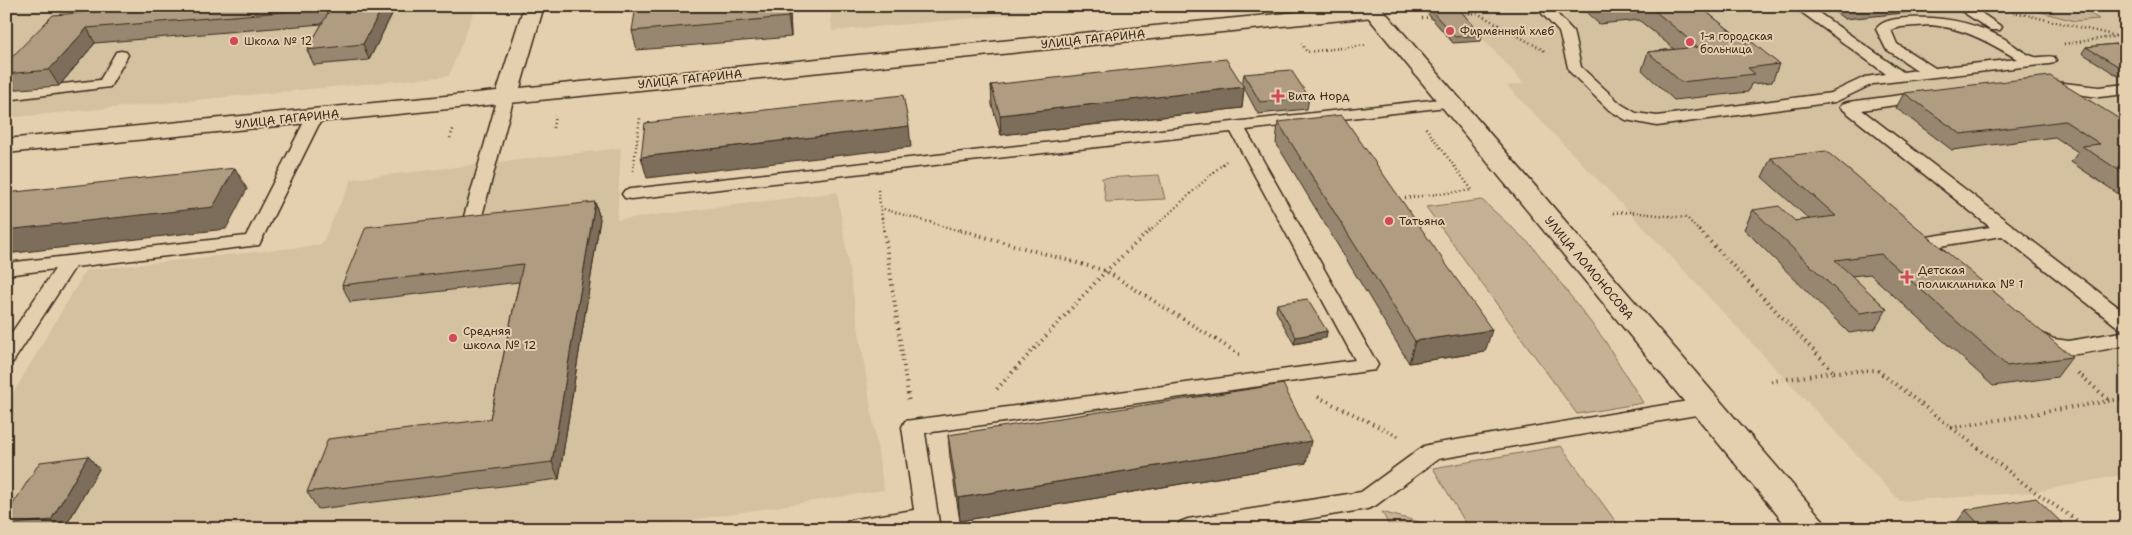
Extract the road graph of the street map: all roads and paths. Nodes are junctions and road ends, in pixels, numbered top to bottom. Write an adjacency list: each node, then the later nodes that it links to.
1 (534, 6): 27 (street)
2 (850, 6): 3 (lane)
3 (854, 6)
4 (1474, 6): 10 (path)
5 (1542, 6): 20 (lane)
6 (1800, 6): 22 (lane)
7 (1961, 6): 19 (lane)
8 (1371, 9): 27 (street, УЛИЦА ГАГАРИНА); 28 (street, УЛИЦА ЛОМОНОСОВА)
9 (2010, 11): 15 (path)
10 (1477, 13): 11 (path); 20 (path)
11 (1460, 14)
12 (1437, 16): 13 (path)
13 (1422, 18)
14 (2126, 35): 15 (path)
15 (2117, 36): 19 (path)
16 (1370, 45): 17 (path)
17 (1306, 52)
18 (121, 55): 26 (lane)
19 (2031, 55): 21 (lane); 21 (lane)
20 (1574, 68): 22 (lane)
21 (1933, 74): 22 (lane)
22 (1900, 77)
23 (2026, 83): 24 (lane)
24 (2126, 89)
25 (1943, 94): 44 (lane)
26 (6, 95)
27 (506, 97): 31 (street, УЛИЦА ГАГАРИНА); 43 (lane)
28 (1449, 103): 29 (lane); 57 (street, УЛИЦА ЛОМОНОСОВА)
29 (1418, 106): 35 (lane); 40 (path)
30 (556, 112): 34 (path)
31 (315, 116): 37 (street, УЛИЦА ГАГАРИНА); 45 (lane)
32 (640, 118): 39 (path)
33 (455, 124): 36 (path)
34 (552, 128)
35 (1241, 135): 38 (lane); 47 (path); 54 (lane)
36 (450, 138)
37 (6, 146)
38 (874, 167): 39 (lane); 41 (path)
39 (631, 194)
40 (1405, 198)
41 (880, 208): 47 (path); 59 (path)
42 (1613, 213): 53 (path)
43 (470, 227)
44 (2006, 230): 48 (lane); 49 (lane)
45 (69, 262): 46 (lane); 52 (lane)
46 (6, 268)
47 (1106, 271): 54 (path); 58 (path)
48 (1957, 272)
49 (2126, 323)
50 (2024, 328): 51 (lane)
51 (2126, 338)
52 (6, 357)
53 (1834, 372): 55 (path); 60 (path)
54 (1277, 378): 58 (lane); 61 (path)
55 (1767, 382)
56 (2126, 398): 60 (path)
57 (1706, 406): 61 (lane); 65 (street, УЛИЦА ЛОМОНОСОВА)
58 (969, 420): 59 (lane)
59 (913, 427): 62 (lane)
60 (1951, 428): 66 (path)
61 (1432, 452): 64 (lane)
62 (927, 523): 63 (lane)
63 (855, 529)
64 (1188, 529)
65 (1810, 529)
66 (2089, 529)

